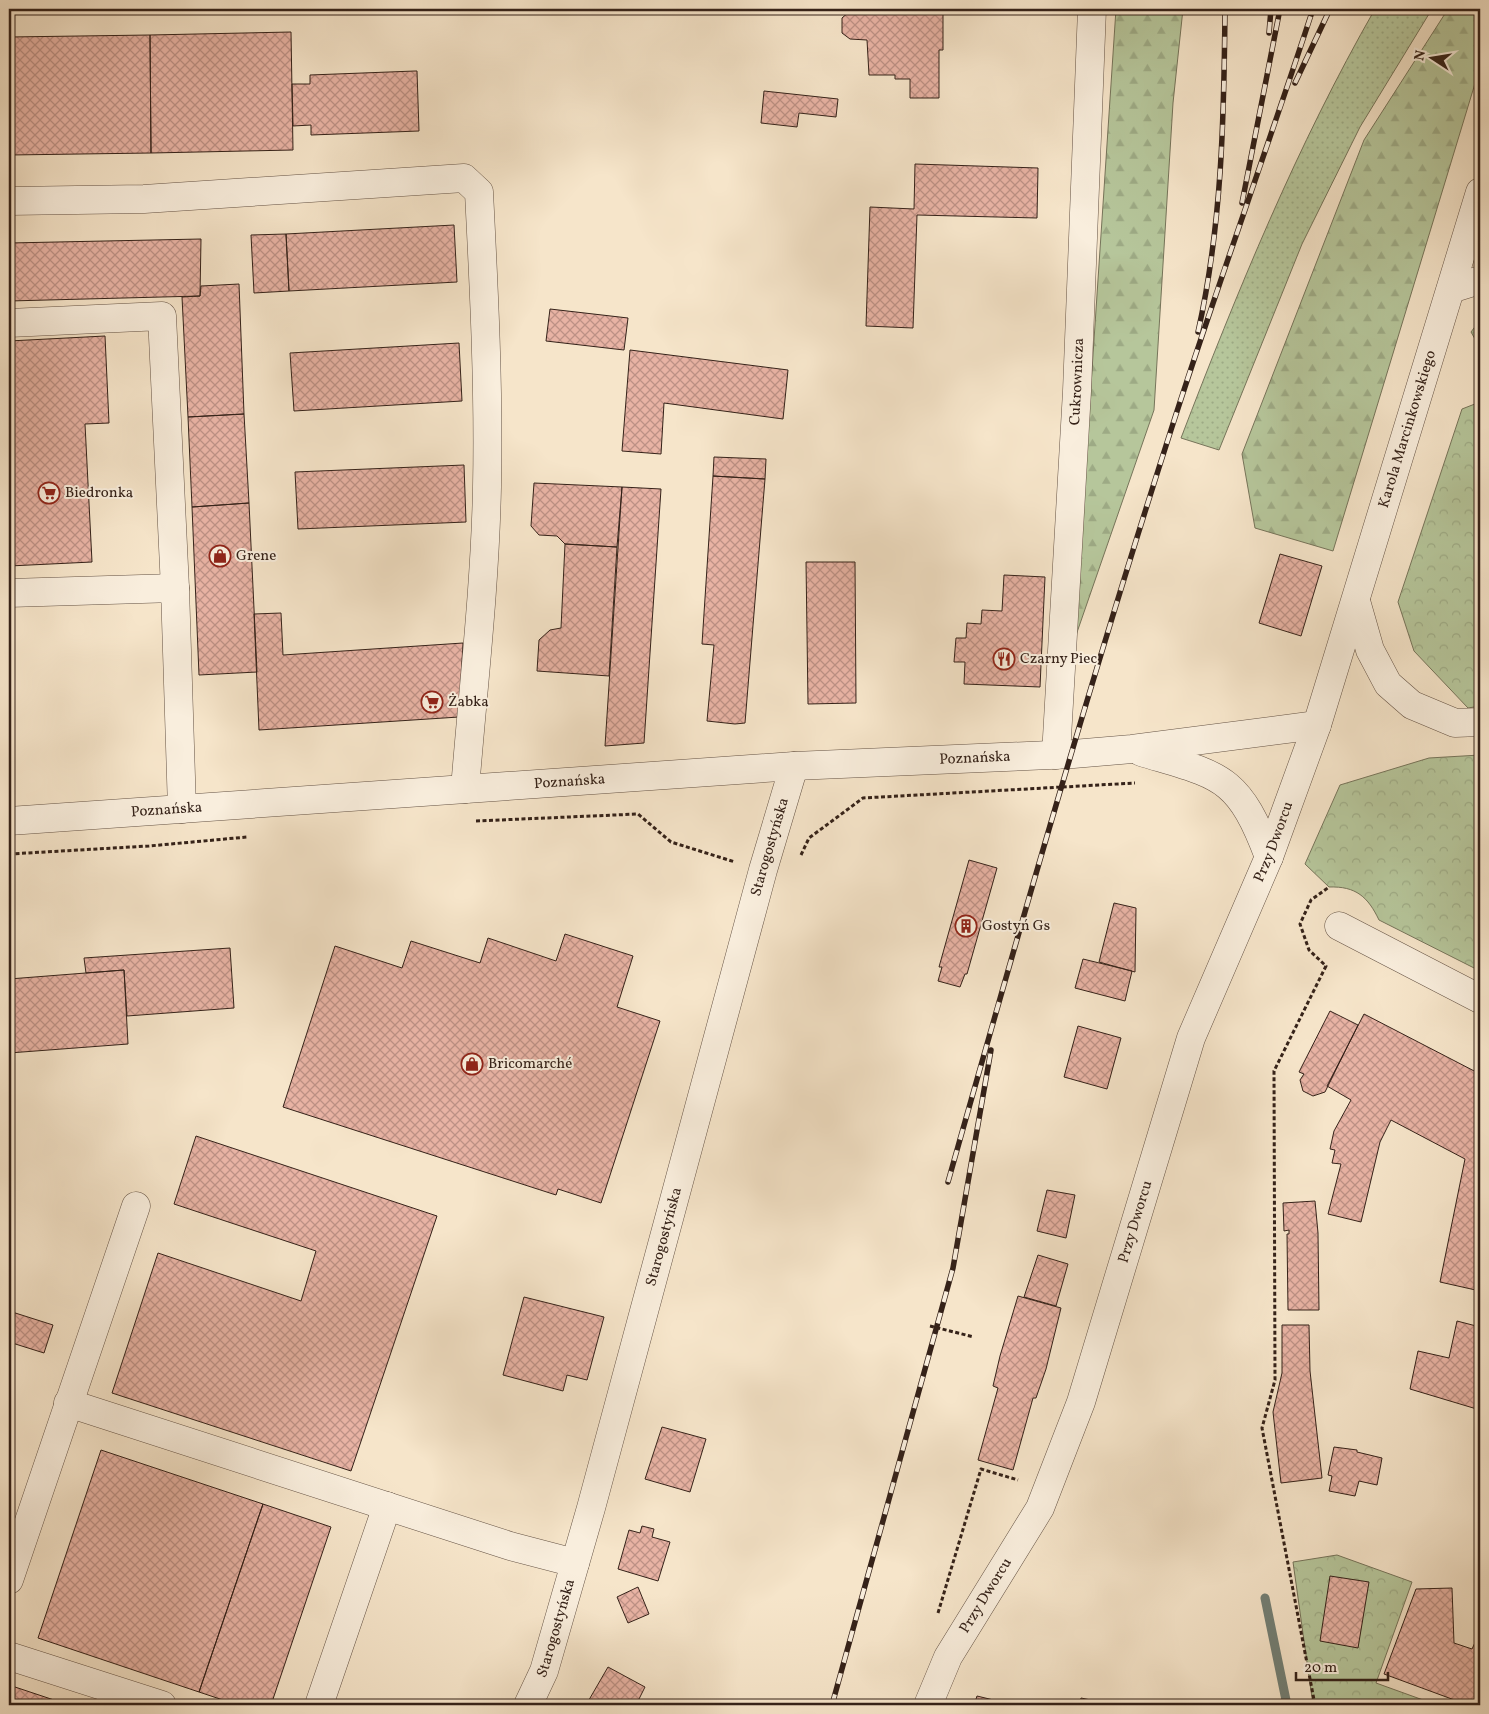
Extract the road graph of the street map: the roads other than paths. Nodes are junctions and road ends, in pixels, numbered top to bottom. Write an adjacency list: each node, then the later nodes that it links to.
1 (1092, 9): 13 (street, Cukrownicza)
2 (1480, 192): 5 (street, Karola Marcinkowskiego)
3 (9, 201): 15 (street)
4 (1480, 280): 5 (street)
5 (1451, 289): 9 (street, Karola Marcinkowskiego)
6 (9, 323): 7 (street)
7 (175, 588): 8 (street); 16 (street)
8 (9, 593)
9 (1356, 601): 10 (street); 11 (street, Karola Marcinkowskiego)
10 (1480, 722)
11 (1317, 725): 12 (street, Poznańska); 18 (street, Przy Dworcu)
12 (1132, 749): 13 (street, Poznańska); 18 (street, Poznańska)
13 (1056, 755): 14 (street, Poznańska)
14 (794, 766): 15 (street, Poznańska); 24 (street, Starogostyńska)
15 (465, 789): 16 (street, Poznańska)
16 (182, 809): 17 (street, Poznańska)
17 (9, 821)
18 (1269, 857): 30 (street, Przy Dworcu)
19 (1339, 926): 20 (street)
20 (1480, 999)
21 (136, 1206): 22 (street)
22 (68, 1403): 23 (street); 25 (street)
23 (387, 1506): 24 (street); 28 (street)
24 (575, 1563): 29 (street, Starogostyńska)
25 (9, 1580)
26 (9, 1656): 27 (street)
27 (162, 1705)
28 (319, 1705)
29 (528, 1705)
30 (928, 1705)

